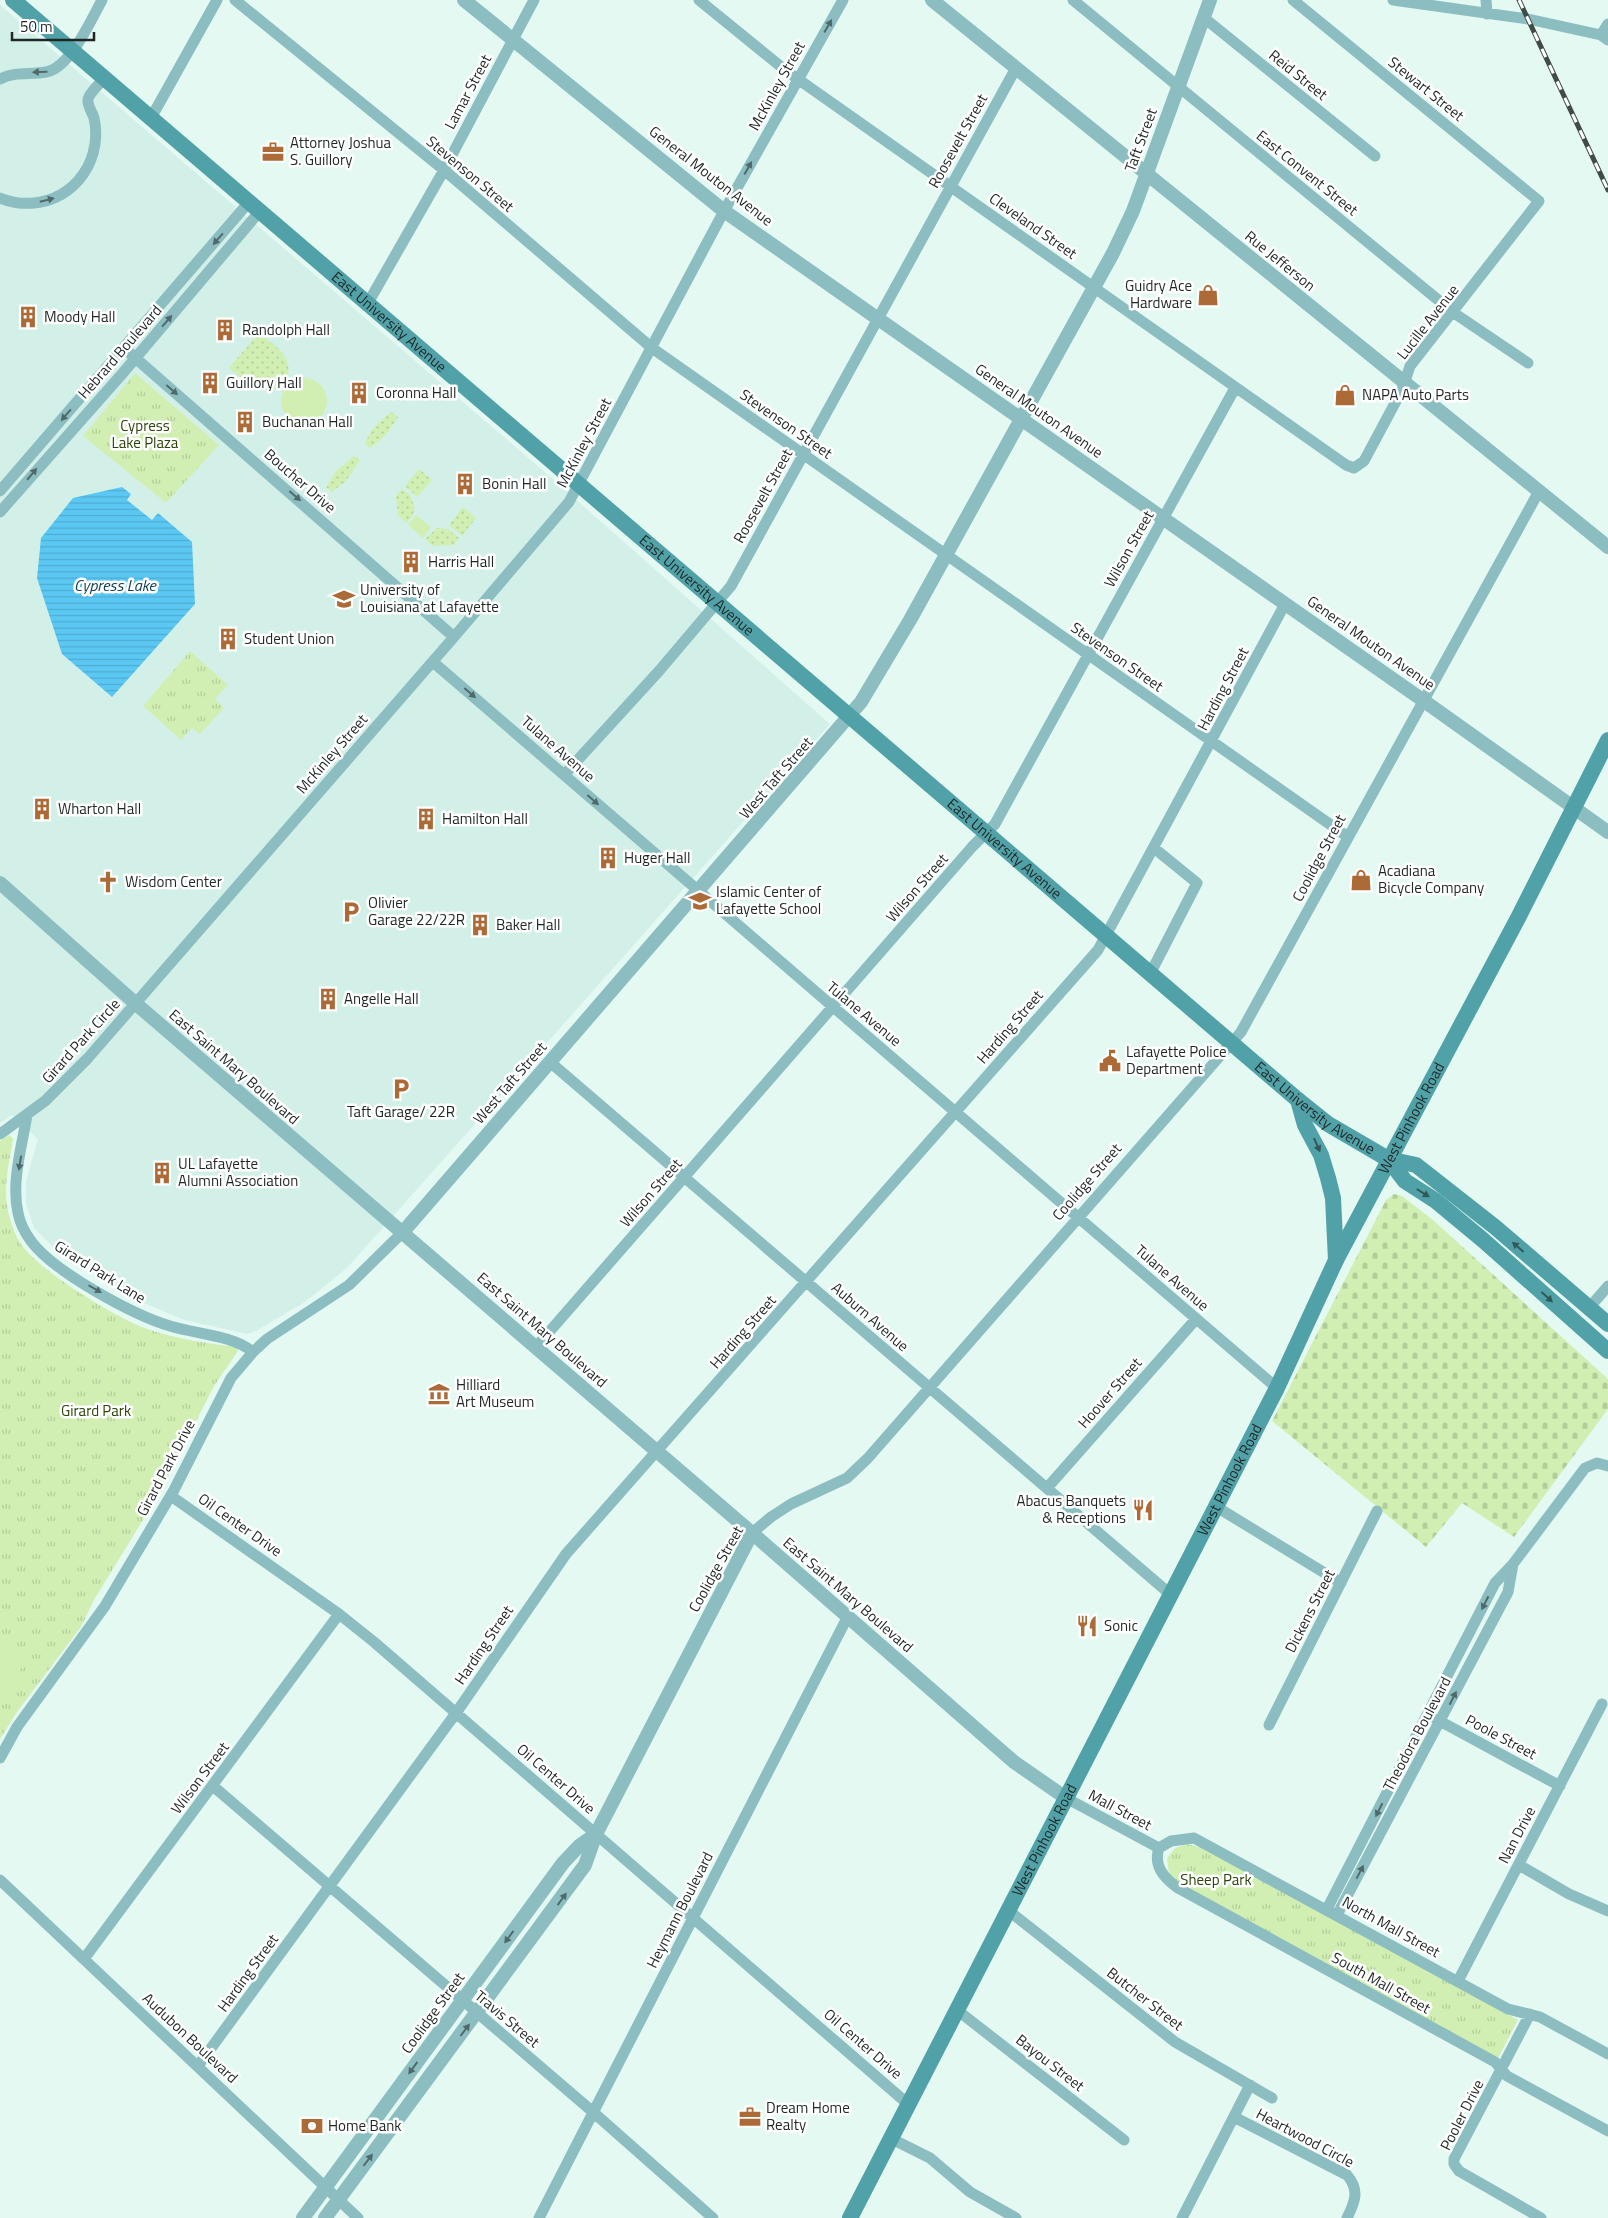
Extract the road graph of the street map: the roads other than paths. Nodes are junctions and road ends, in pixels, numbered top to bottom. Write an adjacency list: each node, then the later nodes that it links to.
1 (12, 0): 20 (main road, East University Avenue)
2 (102, 0): 20 (street)
3 (217, 0): 26 (street)
4 (235, 0): 28 (street, Stevenson Street)
5 (464, 0): 19 (street, General Mouton Avenue)
6 (534, 0): 19 (street, Lamar Street)
7 (699, 0): 23 (street, Cleveland Street)
8 (843, 0): 23 (street, McKinley Street, one-way to 8)
9 (932, 0): 21 (street, Rue Jefferson)
10 (1073, 0): 25 (street, East Convent Street)
11 (1210, 0): 16 (street, Taft Street)
12 (1293, 0): 32 (street, Stewart Street)
13 (1393, 0): 15 (street)
14 (1486, 0): 15 (street)
15 (1487, 14): 18 (street)
16 (1203, 17): 25 (street, Taft Street); 27 (street, Reid Street)
17 (1608, 24): 18 (street)
18 (1604, 37)
19 (512, 40): 28 (street, Lamar Street); 34 (street, General Mouton Avenue)
20 (73, 51): 22 (main road, East University Avenue); 24 (street, one-way to 24)
21 (1016, 68): 29 (street, Rue Jefferson); 30 (street, Roosevelt Street)
22 (104, 78): 26 (main road, East University Avenue); 31 (street, one-way to 22)
23 (798, 78): 30 (street, Cleveland Street); 34 (street, McKinley Street, one-way to 23)
24 (0, 79)
25 (1178, 86): 29 (street, Taft Street); 39 (street, East Convent Street)
26 (151, 118): 33 (main road, East University Avenue)
27 (1375, 156)
28 (444, 170): 38 (street, Lamar Street); 42 (street, Stevenson Street)
29 (1146, 173): 37 (street, Taft Street); 45 (street, Rue Jefferson)
30 (951, 186): 37 (street, Cleveland Street); 40 (street, Roosevelt Street)
31 (0, 198)
32 (1539, 201): 39 (street, Lucille Avenue)
33 (255, 206): 35 (street, Hebrard Boulevard, one-way to 35); 36 (street, Hebrard Boulevard); 38 (main road, East University Avenue)
34 (724, 211): 40 (street, General Mouton Avenue); 42 (street, McKinley Street)
35 (197, 263): 36 (street); 41 (street, Hebrard Boulevard)
36 (209, 273): 43 (street, Hebrard Boulevard, one-way to 36)
37 (1095, 288): 46 (street, Cleveland Street); 47 (street, West Taft Street)
38 (368, 303): 50 (main road, East University Avenue)
39 (1454, 312): 44 (street, East Convent Street); 45 (street, Lucille Avenue)
40 (876, 318): 47 (street, General Mouton Avenue); 48 (street, Roosevelt Street)
41 (124, 348): 43 (street, Boucher Drive); 51 (street, Hebrard Boulevard, one-way to 51)
42 (652, 348): 48 (street, Stevenson Street); 50 (street, McKinley Street)
43 (136, 358): 53 (street, Hebrard Boulevard, one-way to 43); 59 (street, Boucher Drive, one-way to 59)
44 (1528, 363)
45 (1404, 384): 49 (street, Lucille Avenue); 52 (street, Rue Jefferson)
46 (1235, 388): 49 (street, Cleveland Street); 54 (street, Wilson Street)
47 (1021, 418): 54 (street, General Mouton Avenue); 56 (street, West Taft Street)
48 (803, 455): 56 (street, Stevenson Street); 57 (street, Roosevelt Street)
49 (1354, 468)
50 (578, 484): 57 (main road, East University Avenue); 59 (street, McKinley Street)
51 (0, 491)
52 (1538, 493): 55 (street, Rue Jefferson); 62 (street, Coolidge Street)
53 (0, 512)
54 (1164, 518): 58 (street, General Mouton Avenue); 60 (street, Wilson Street)
55 (1608, 547)
56 (946, 555): 60 (street, Stevenson Street); 63 (street, West Taft Street)
57 (717, 603): 63 (main road, East University Avenue); 66 (street, Roosevelt Street)
58 (1285, 604): 62 (street, General Mouton Avenue); 65 (street, Harding Street)
59 (454, 637): 61 (street, McKinley Street)
60 (1088, 655): 65 (street, Stevenson Street); 69 (street, Wilson Street)
61 (433, 662): 66 (street, Tulane Avenue, one-way to 66); 76 (street, McKinley Street)
62 (1424, 700): 67 (street, General Mouton Avenue); 70 (street, Coolidge Street)
63 (850, 716): 69 (main road, East University Avenue); 73 (street, West Taft Street)
64 (1608, 740): 67 (main road, West Pinhook Road)
65 (1212, 741): 70 (street, Stevenson Street); 71 (street, Harding Street)
66 (564, 775): 73 (street, Tulane Avenue, one-way to 73)
67 (1574, 809): 68 (street, General Mouton Avenue); 84 (main road, West Pinhook Road)
68 (1608, 832)
69 (986, 833): 74 (main road, East University Avenue); 77 (street, Wilson Street)
70 (1348, 837): 78 (street, Coolidge Street)
71 (1154, 848): 74 (street, Harding Street); 75 (street)
72 (0, 883): 76 (street, East Saint Mary Boulevard)
73 (699, 892): 77 (street, Tulane Avenue); 79 (street, West Taft Street)
74 (1106, 937): 75 (main road, East University Avenue); 81 (street, Harding Street)
75 (1150, 974): 78 (main road, East University Avenue)
76 (135, 1004): 82 (street, Girard Park Circle); 87 (street, East Saint Mary Boulevard)
77 (832, 1008): 81 (street, Tulane Avenue); 85 (street, Wilson Street)
78 (1231, 1043): 80 (main road, East University Avenue); 86 (street, Coolidge Street)
79 (550, 1062): 85 (street, Auburn Avenue); 87 (street, West Taft Street)
80 (1298, 1100): 84 (main road, East University Avenue); 88 (main road, one-way to 88)
81 (956, 1112): 86 (street, Tulane Avenue); 89 (street, Harding Street)
82 (27, 1115): 83 (street, Girard Park Circle); 97 (street, Girard Park Lane, one-way to 97)
83 (0, 1134)
84 (1388, 1160): 88 (main road, West Pinhook Road); 91 (main road, East University Avenue, one-way to 84); 93 (main road, East University Avenue, one-way to 93)
85 (685, 1178): 89 (street, Auburn Avenue); 95 (street, Wilson Street)
86 (1079, 1216): 92 (street, Tulane Avenue); 98 (street, Coolidge Street)
87 (402, 1232): 95 (street, East Saint Mary Boulevard); 97 (street, Girard Park Drive)
88 (1336, 1260): 99 (main road, West Pinhook Road)
89 (807, 1282): 98 (street, Auburn Avenue); 100 (street, Harding Street)
90 (1608, 1287): 91 (street)
91 (1589, 1308): 93 (main road); 94 (main road, East University Avenue)
92 (1196, 1319): 99 (street, Tulane Avenue); 102 (street, Hoover Street)
93 (1576, 1323): 96 (main road, East University Avenue)
94 (1608, 1324)
95 (536, 1347): 100 (street, East Saint Mary Boulevard)
96 (1608, 1351)
97 (253, 1352): 103 (street, Girard Park Drive)
98 (929, 1388): 102 (street, Auburn Avenue); 106 (street, Coolidge Street)
99 (1277, 1388): 104 (main road, West Pinhook Road)
100 (658, 1452): 106 (street, East Saint Mary Boulevard); 113 (street, Harding Street)
101 (1604, 1465): 107 (street, Theodora Boulevard)
102 (1048, 1488): 109 (street, Auburn Avenue)
103 (171, 1496): 110 (street, Oil Center Drive); 117 (street, Girard Park Drive)
104 (1215, 1506): 108 (street); 109 (main road, West Pinhook Road)
105 (1377, 1511): 108 (street, Dickens Street)
106 (752, 1533): 111 (street, East Saint Mary Boulevard); 121 (street, Coolidge Street)
107 (1513, 1564): 114 (street, Theodora Boulevard, one-way to 114); 115 (street, Theodora Boulevard, one-way to 107)
108 (1341, 1583): 116 (street, Dickens Street)
109 (1170, 1594): 120 (main road, West Pinhook Road)
110 (339, 1614): 113 (street, Oil Center Drive); 118 (street, Wilson Street)
111 (848, 1616): 120 (street, East Saint Mary Boulevard); 129 (street, Heymann Boulevard)
112 (1602, 1704): 119 (street, Nan Drive)
113 (456, 1713): 121 (street, Oil Center Drive); 125 (street, Harding Street)
114 (1428, 1714): 115 (street, Poole Street); 128 (street, Theodora Boulevard, one-way to 128)
115 (1441, 1721): 119 (street, Poole Street); 128 (street, Theodora Boulevard, one-way to 115)
116 (1269, 1724)
117 (0, 1758)
118 (213, 1786): 125 (street, Travis Street); 130 (street, Wilson Street)
119 (1560, 1786): 123 (street, Nan Drive)
120 (1066, 1798): 122 (street, Mall Street); 126 (main road, West Pinhook Road)
121 (596, 1834): 129 (street, Oil Center Drive); 132 (street, Coolidge Street, one-way to 132); 134 (street, Coolidge Street, one-way to 121)
122 (1159, 1848): 128 (street, North Mall Street); 138 (street, South Mall Street)
123 (1519, 1865): 127 (street); 131 (street, Nan Drive)
124 (0, 1880): 130 (street, Audubon Boulevard)
125 (330, 1886): 132 (street, Travis Street); 137 (street, Harding Street)
126 (1009, 1911): 133 (main road, West Pinhook Road); 139 (street, Butcher Street)
127 (1608, 1911)
128 (1332, 1912): 131 (street, North Mall Street)
129 (694, 1917): 141 (street, Oil Center Drive); 142 (street, Heymann Boulevard)
130 (84, 1959): 137 (street, Audubon Boulevard)
131 (1458, 1981): 135 (street, North Mall Street)
132 (462, 2001): 134 (street, Travis Street); 147 (street, Coolidge Street, one-way to 147)
133 (957, 2010): 141 (main road, West Pinhook Road); 146 (street, Bayou Street)
134 (478, 2014): 142 (street, Travis Street); 148 (street, Coolidge Street, one-way to 134)
135 (1530, 2014): 136 (street, North Mall Street); 138 (street, Pooler Drive)
136 (1608, 2054)
137 (198, 2066): 147 (street, Audubon Boulevard)
138 (1502, 2071): 144 (street, South Mall Street); 149 (street, Pooler Drive)
139 (1250, 2085): 140 (street, Butcher Street); 143 (street, Heartwood Circle)
140 (1272, 2098)
141 (908, 2104): 145 (main road, West Pinhook Road)
142 (594, 2112): 153 (street, Heymann Boulevard); 154 (street, Travis Street)
143 (1234, 2117): 157 (street, Heartwood Circle); 158 (street, Heartwood Circle)
144 (1608, 2131)
145 (890, 2138): 155 (main road, West Pinhook Road); 156 (street)
146 (1124, 2140)
147 (326, 2188): 148 (street, Audubon Boulevard); 150 (street, Coolidge Street)
148 (339, 2200): 151 (street, Coolidge Street); 152 (street, Audubon Boulevard)
149 (1538, 2217)
150 (304, 2218)
151 (325, 2218)
152 (358, 2218)
153 (539, 2218)
154 (713, 2218)
155 (850, 2218)
156 (1016, 2218)
157 (1182, 2218)
158 (1347, 2218)

